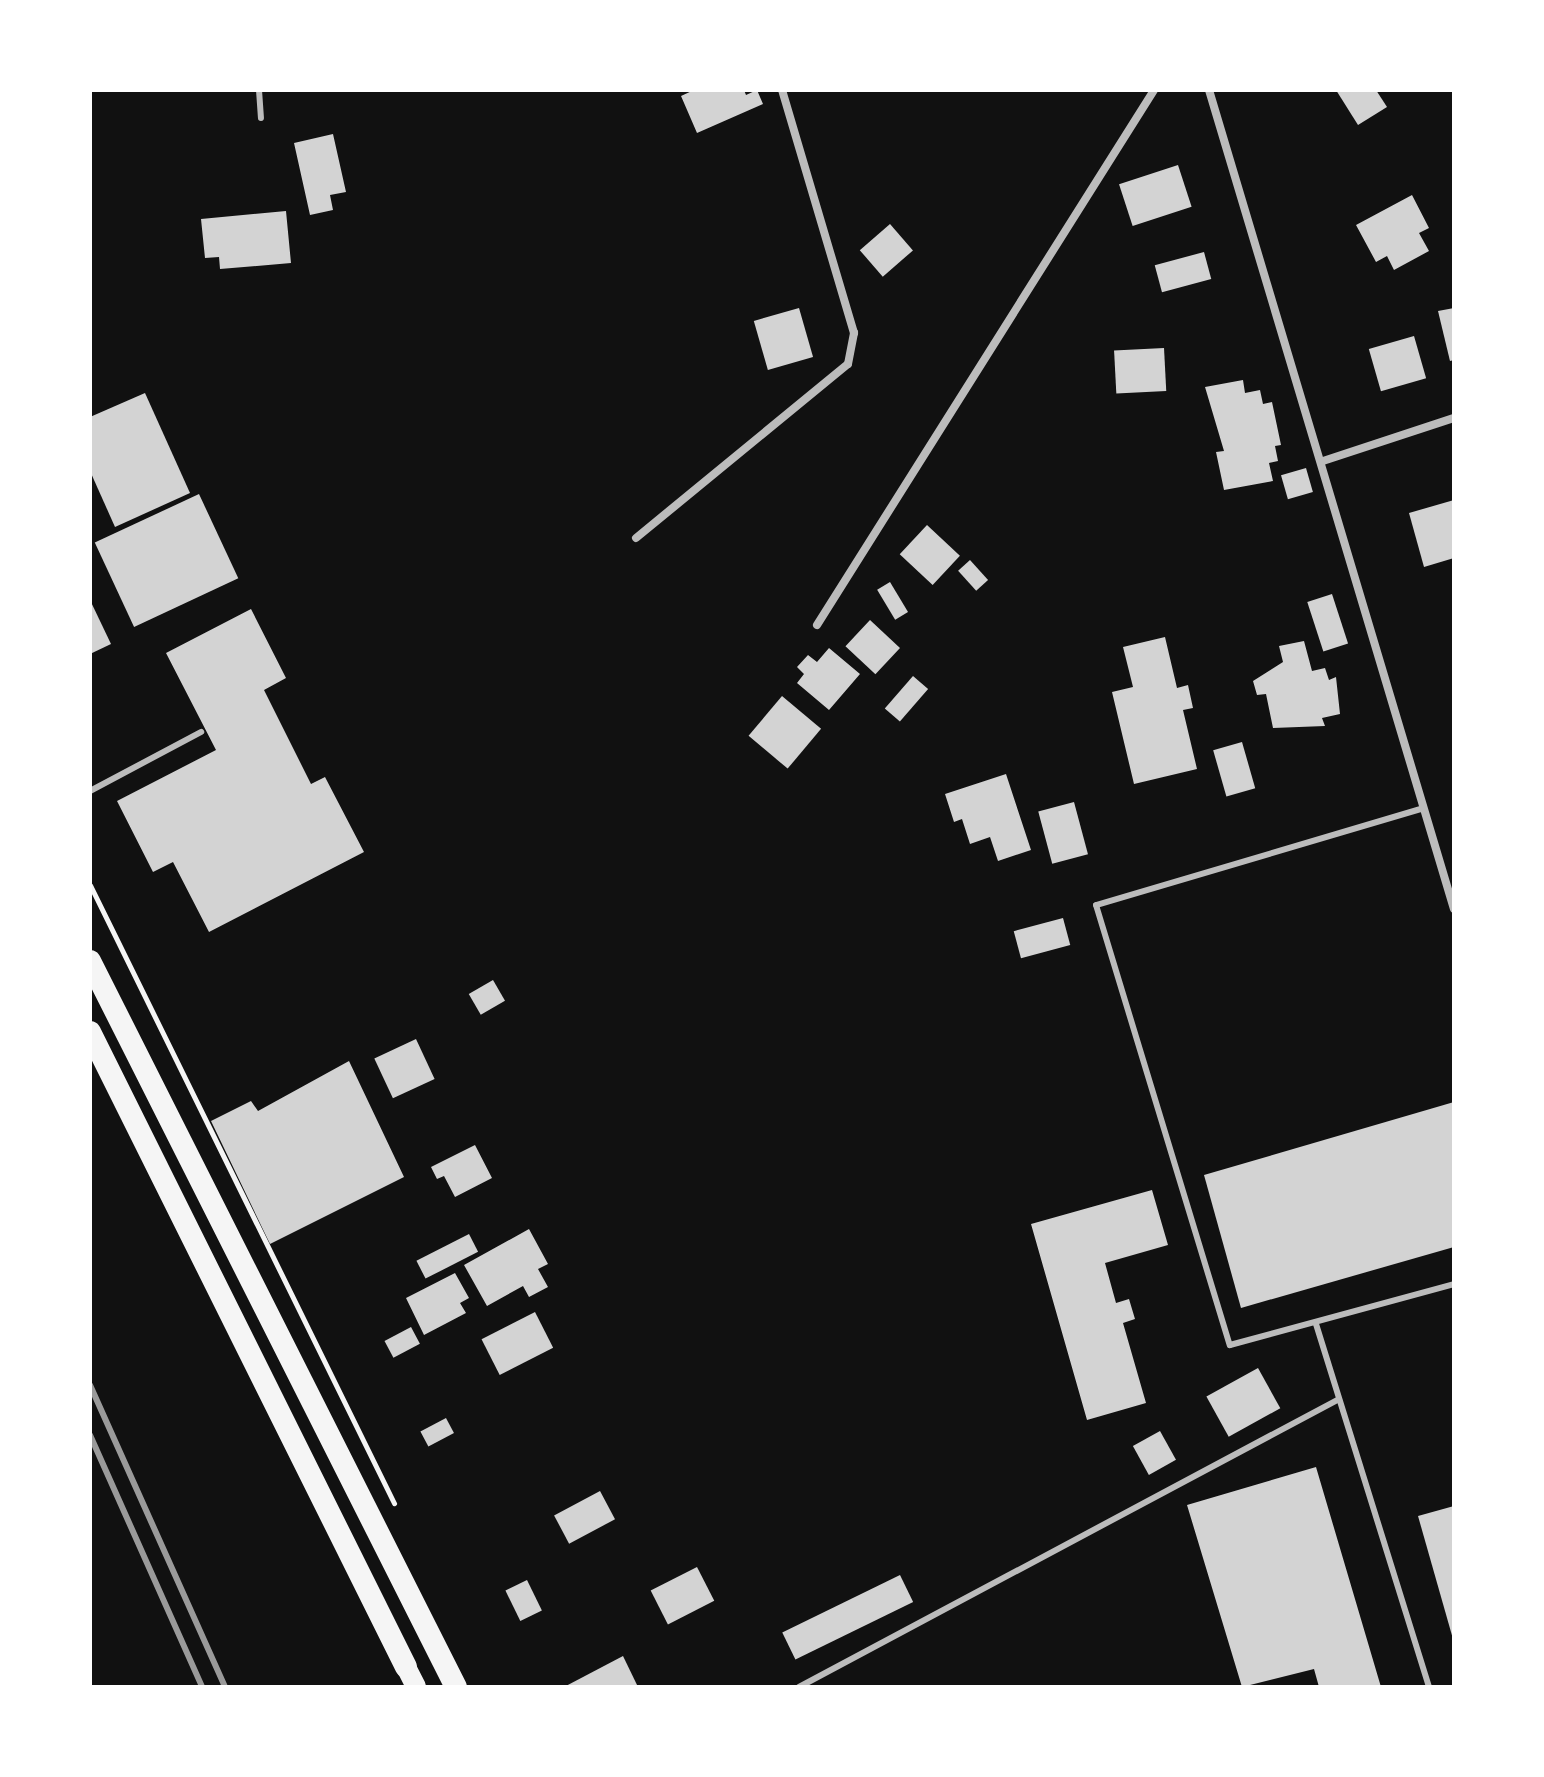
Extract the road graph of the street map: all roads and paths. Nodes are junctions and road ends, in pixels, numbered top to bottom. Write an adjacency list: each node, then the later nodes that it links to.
1 (259, 90): 5 (lane)
2 (782, 90): 8 (street)
3 (1154, 90): 9 (street)
4 (1209, 90): 7 (street)
5 (261, 118)
6 (1454, 418): 7 (street)
7 (1323, 461): 12 (street)
8 (636, 538)
9 (817, 625)
10 (201, 732): 11 (lane)
11 (90, 791)
12 (1424, 808): 14 (street); 18 (lane)
13 (90, 885): 20 (path)
14 (1454, 909)
15 (90, 961): 22 (highway)
16 (90, 1032): 21 (highway)
17 (1454, 1284): 18 (lane)
18 (1316, 1324): 19 (lane)
19 (1339, 1399): 23 (lane); 24 (lane)
20 (400, 1515)
21 (411, 1680)
22 (456, 1687)
23 (799, 1687)
24 (1429, 1687)

